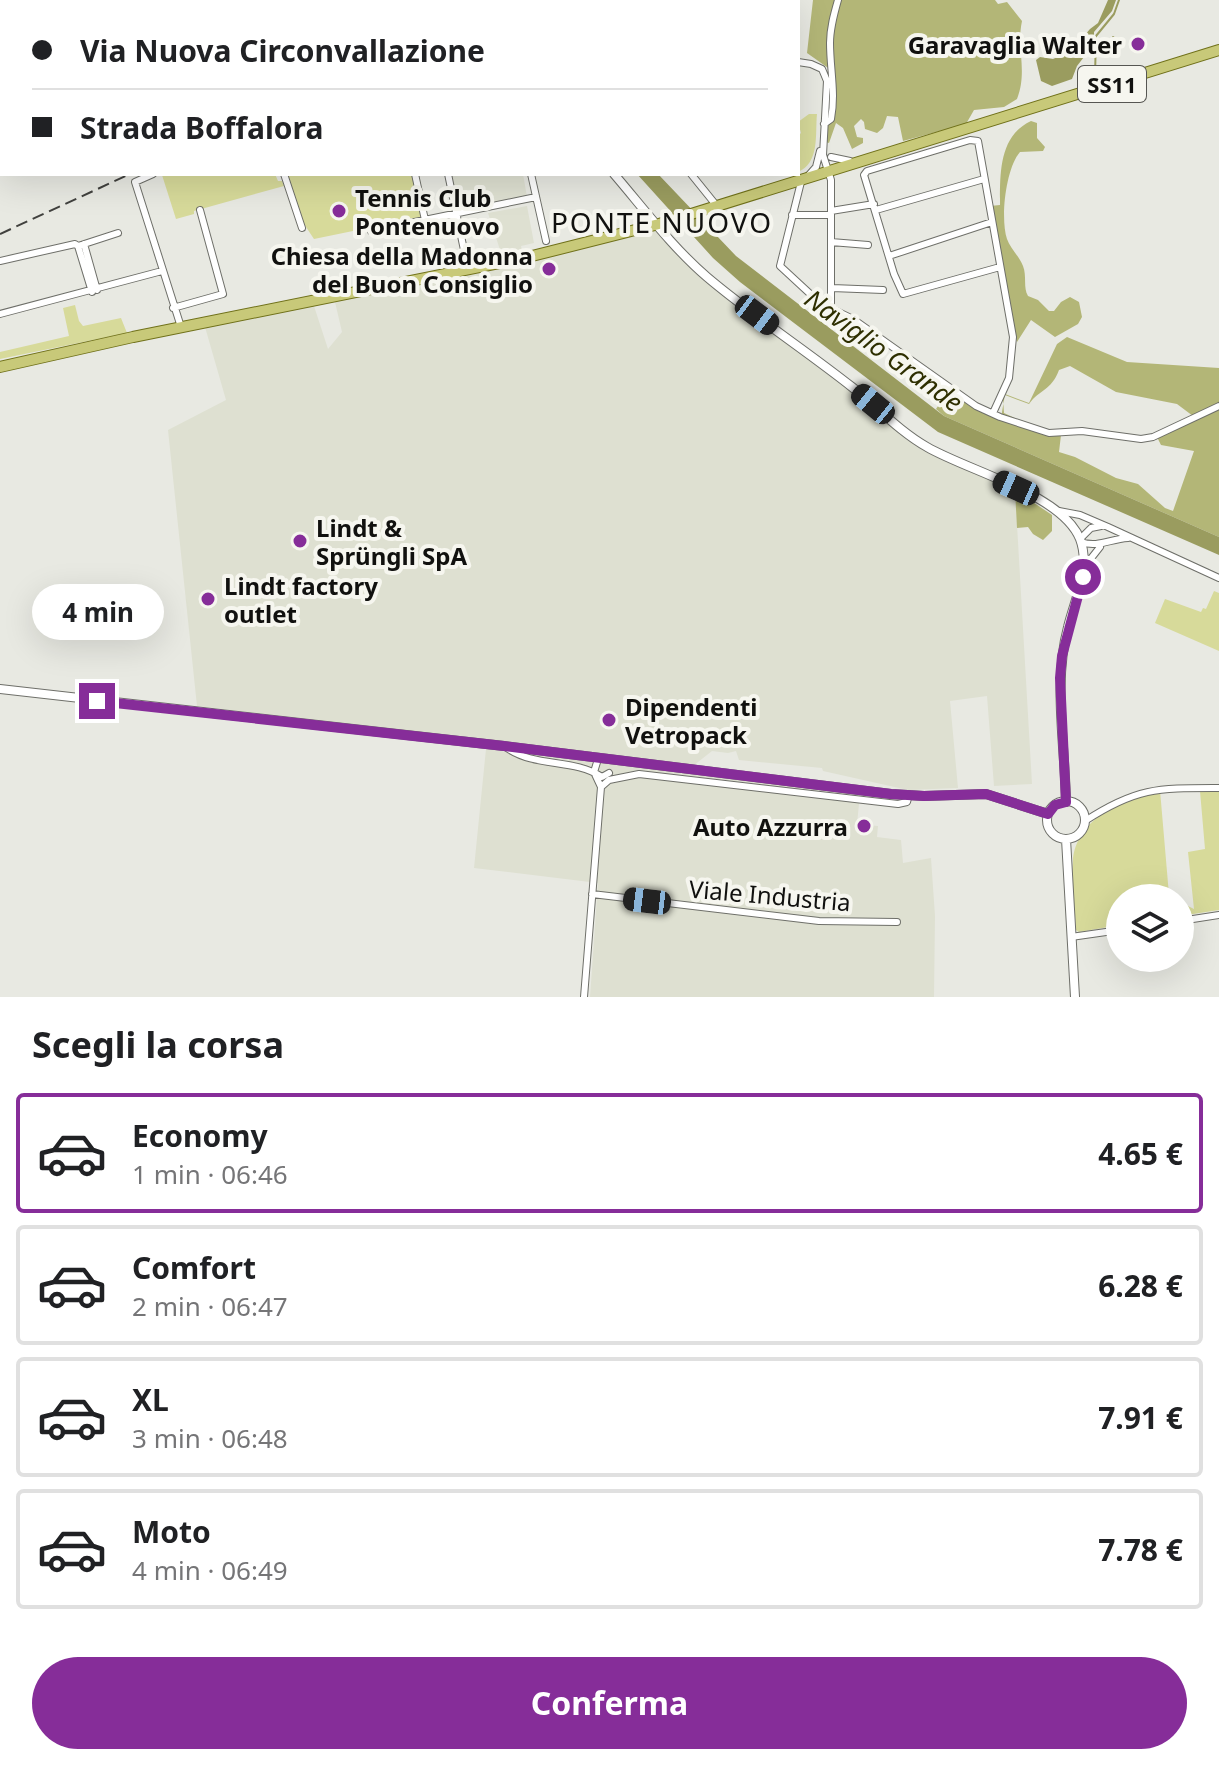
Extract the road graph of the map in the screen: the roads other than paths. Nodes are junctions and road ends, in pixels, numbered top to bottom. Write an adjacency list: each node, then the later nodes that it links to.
1 (838, 0): 4 (street)
2 (1219, 50): 6 (main road, SS11)
3 (800, 62): 4 (street)
4 (824, 124): 5 (street)
5 (822, 140): 7 (street); 9 (street); 18 (street)
6 (921, 149): 8 (main road, SS11); 17 (street); 21 (street)
7 (831, 157): 8 (street); 9 (street)
8 (869, 160): 9 (main road, SS11)
9 (829, 173): 18 (main road, SS11); 23 (street)
10 (148, 176): 42 (street)
11 (285, 176): 29 (street)
12 (415, 176): 26 (street)
13 (448, 176): 24 (street)
14 (531, 176): 19 (street)
15 (616, 176): 28 (street)
16 (693, 176): 20 (street)
17 (984, 179): 21 (street); 27 (street)
18 (802, 181): 20 (main road, SS11); 25 (street)
19 (536, 197): 24 (street); 32 (street)
20 (717, 207): 28 (main road, SS11)
21 (875, 207): 23 (street); 38 (street)
22 (200, 210): 46 (street)
23 (831, 213): 25 (street); 33 (street)
24 (456, 214): 26 (street); 41 (street)
25 (792, 215): 47 (street)
26 (425, 220): 30 (street)
27 (992, 222): 38 (street); 40 (street)
28 (662, 223): 36 (main road, SS11); 53 (street)
29 (302, 228)
30 (371, 231)
31 (118, 233): 34 (street)
32 (546, 241): 36 (street); 37 (street)
33 (831, 242): 35 (street); 43 (street)
34 (81, 245): 39 (street); 45 (street)
35 (868, 245)
36 (560, 249): 37 (main road, SS11)
37 (539, 254): 41 (main road, SS11)
38 (889, 256): 40 (street)
39 (0, 261)
40 (1000, 267): 52 (street)
41 (468, 269): 49 (main road, SS11)
42 (162, 271): 45 (street); 46 (street)
43 (832, 288): 44 (street); 47 (street)
44 (883, 290)
45 (94, 291): 48 (street)
46 (173, 308): 49 (street)
47 (831, 309): 52 (street)
48 (0, 314)
49 (181, 327): 50 (main road, SS11)
50 (1, 366)
51 (1219, 406): 52 (street)
52 (993, 413)
53 (1059, 511): 54 (street); 56 (street)
54 (1108, 527): 55 (street); 56 (street)
55 (1132, 538): 57 (street); 59 (street)
56 (1080, 541): 57 (street); 58 (street)
57 (1105, 543): 58 (street)
58 (1085, 566): 69 (street)
59 (1219, 578)
60 (0, 689): 61 (street)
61 (504, 746): 62 (street); 64 (street)
62 (598, 759): 63 (street); 64 (street)
63 (608, 760): 65 (street); 68 (street)
64 (594, 772): 65 (street); 66 (street)
65 (609, 777): 66 (street); 68 (street)
66 (601, 787): 73 (street)
67 (1219, 788): 71 (street)
68 (909, 795): 70 (street)
69 (1066, 802): 70 (street); 71 (street)
70 (1048, 814): 72 (street)
71 (1085, 821): 72 (street)
72 (1066, 839): 78 (street)
73 (592, 894): 76 (street, Viale Industria); 79 (street)
74 (1219, 915): 75 (street)
75 (1194, 919)
76 (897, 922)
77 (1106, 932): 78 (street)
78 (1071, 937): 80 (street)
79 (584, 997)
80 (1075, 997)

